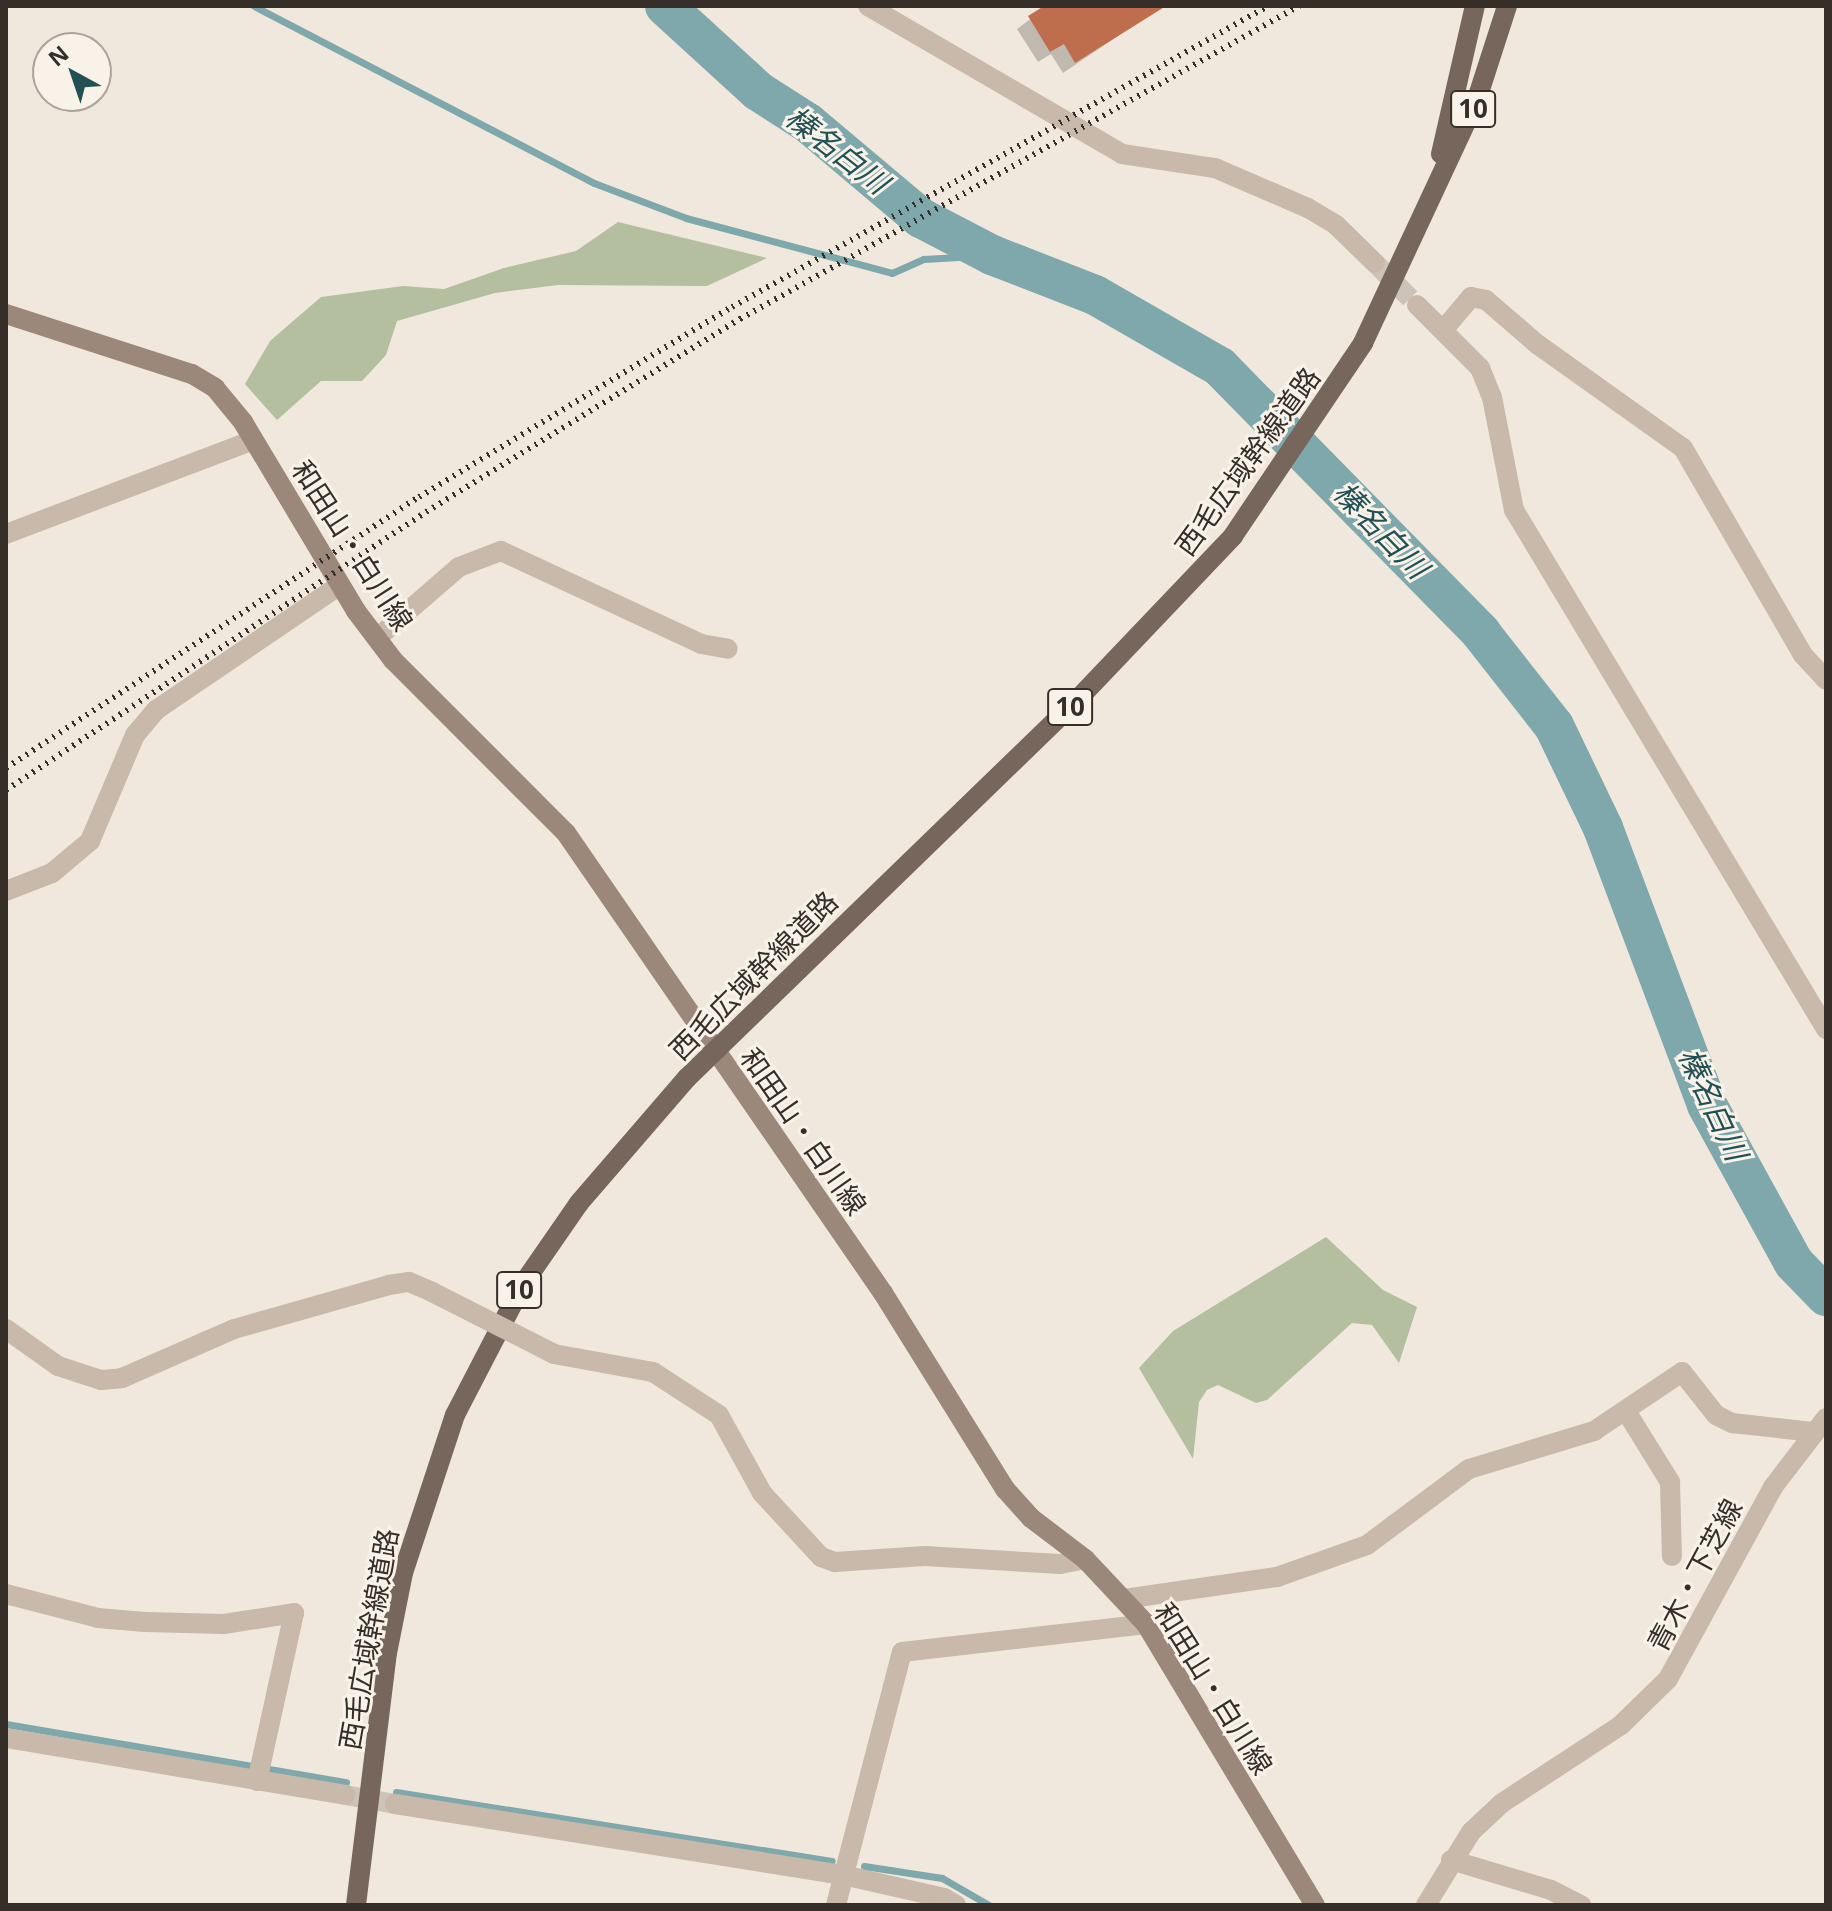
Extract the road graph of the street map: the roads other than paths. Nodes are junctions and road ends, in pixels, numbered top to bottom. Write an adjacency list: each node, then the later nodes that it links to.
1 (868, 6): 5 (street)
2 (1475, 6): 4 (main road, 西毛広域幹線道路 / 10)
3 (1507, 6): 4 (main road, 西毛広域幹線道路 / 10)
4 (1427, 208): 17 (main road, 西毛広域幹線道路 / 10)
5 (1375, 263)
6 (1417, 305): 8 (street)
7 (6, 314): 9 (street, 和田山・白川線)
8 (1444, 329): 14 (street); 16 (street)
9 (253, 440): 10 (street); 11 (street, 和田山・白川線)
10 (6, 534)
11 (340, 585): 12 (street, 和田山・白川線); 15 (street)
12 (377, 638): 13 (street); 17 (street, 和田山・白川線)
13 (728, 649)
14 (1826, 680)
15 (6, 891)
16 (1826, 1029)
17 (715, 1052): 22 (street, 和田山・白川線); 32 (main road, 西毛広域幹線道路 / 10)
18 (6, 1329): 22 (street, bridge)
19 (1626, 1411): 20 (street); 21 (street); 24 (street)
20 (1820, 1425): 30 (street, 青木・下芝線)
21 (1672, 1556)
22 (1085, 1559): 24 (street, 和田山・白川線)
23 (6, 1594): 27 (street)
24 (1124, 1599): 25 (street, 和田山・白川線)
25 (1146, 1624): 31 (street); 35 (street, 和田山・白川線)
26 (6, 1738): 27 (street)
27 (257, 1780): 28 (street)
28 (345, 1795)
29 (395, 1804): 31 (street)
30 (1451, 1860): 36 (street, 青木・下芝線); 37 (street)
31 (843, 1875): 33 (street); 34 (street)
32 (356, 1905)
33 (836, 1905)
34 (956, 1905)
35 (1315, 1905)
36 (1426, 1905)
37 (1581, 1905)

